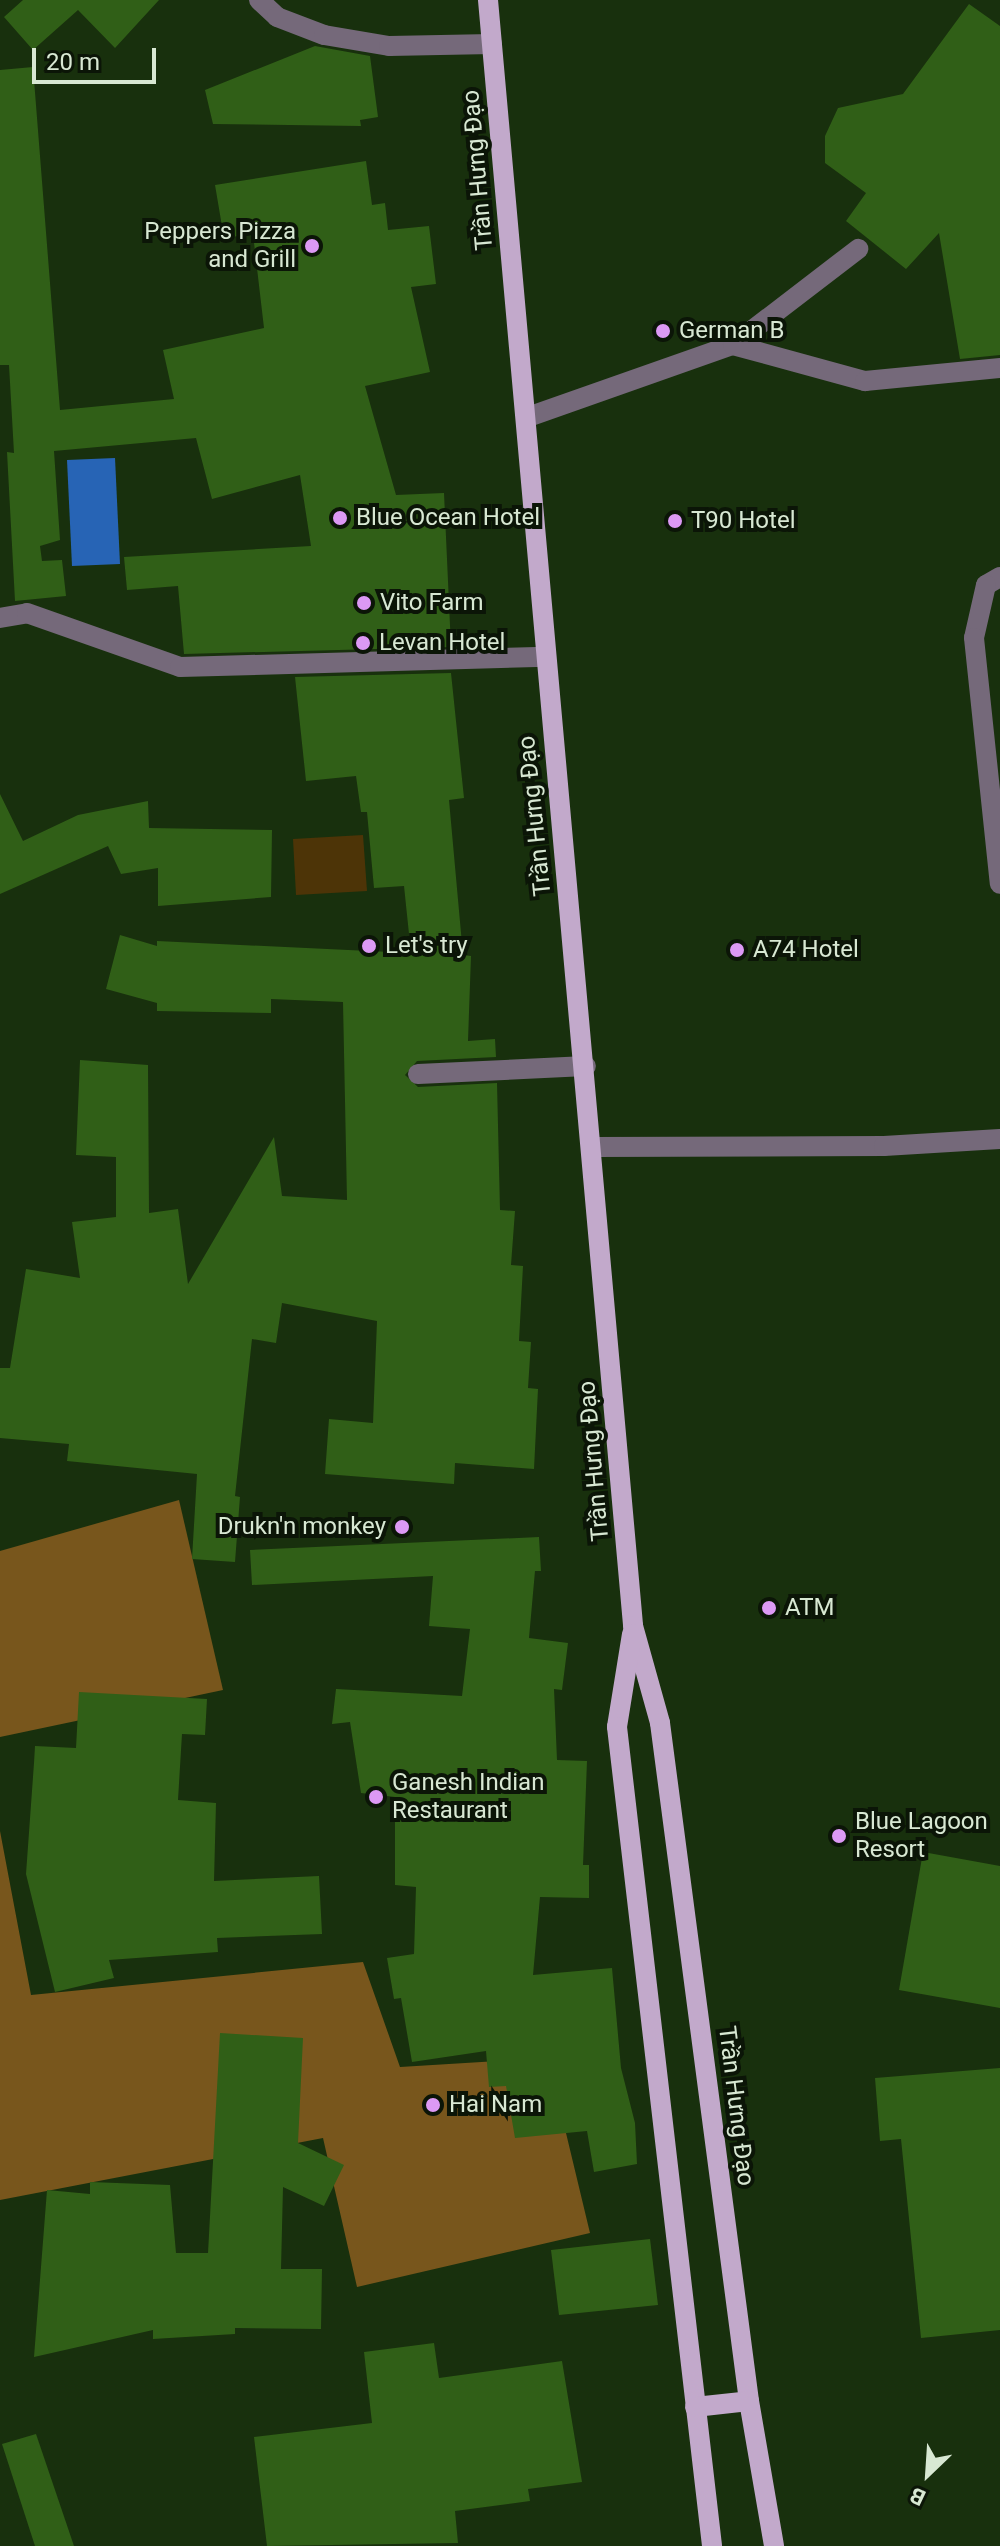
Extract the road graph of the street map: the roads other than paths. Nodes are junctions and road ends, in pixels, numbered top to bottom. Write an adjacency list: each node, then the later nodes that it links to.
1 (259, 0): 3 (street)
2 (488, 0): 3 (main road, Trần Hưng Đạo)
3 (492, 44): 7 (main road, Trần Hưng Đạo)
4 (858, 249): 5 (street)
5 (733, 345): 6 (street); 7 (street)
6 (1000, 368)
7 (528, 417): 10 (main road, Trần Hưng Đạo)
8 (1000, 577): 11 (street)
9 (0, 618): 10 (street)
10 (546, 657): 12 (main road, Trần Hưng Đạo)
11 (1000, 884)
12 (586, 1066): 13 (street); 15 (main road, Trần Hưng Đạo)
13 (418, 1074)
14 (1000, 1139): 15 (street)
15 (594, 1147): 16 (main road, Trần Hưng Đạo)
16 (633, 1626): 17 (main road, Trần Hưng Đạo); 18 (main road, Trần Hưng Đạo)
17 (749, 2401): 18 (main road); 20 (main road, Trần Hưng Đạo)
18 (695, 2407): 19 (main road, Trần Hưng Đạo)
19 (712, 2546)
20 (774, 2546)

